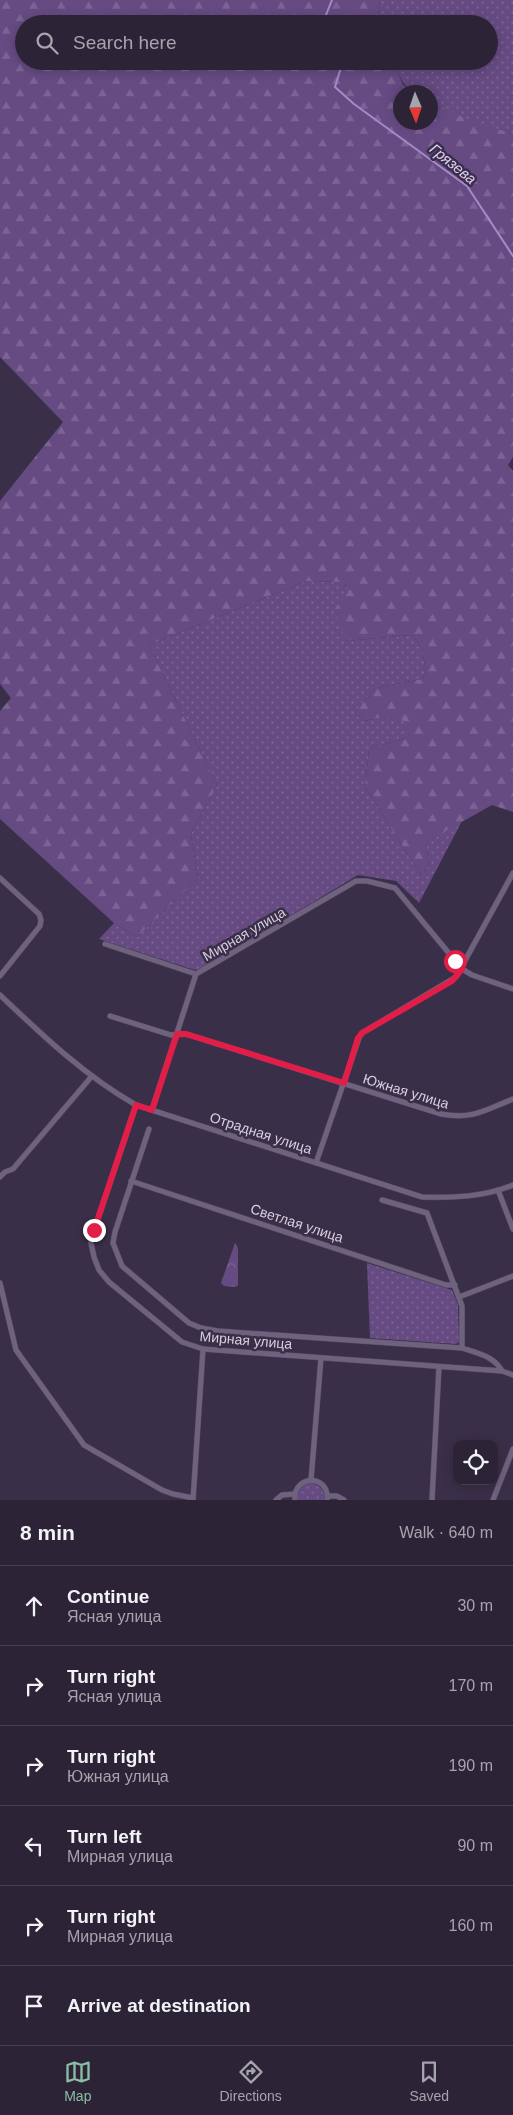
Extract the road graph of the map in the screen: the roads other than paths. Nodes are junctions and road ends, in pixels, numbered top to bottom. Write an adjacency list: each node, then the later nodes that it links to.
1 (513, 873): 4 (street)
2 (0, 878): 6 (street)
3 (105, 944): 5 (street)
4 (462, 969): 5 (street, Мирная улица); 7 (street); 12 (street)
5 (196, 974): 10 (street, Мирная улица)
6 (0, 976)
7 (513, 989)
8 (0, 995): 11 (street, Отрадная улица)
9 (110, 1016): 10 (street, Южная улица)
10 (177, 1034): 12 (street, Южная улица); 15 (street, Мирная улица)
11 (92, 1076): 14 (street, Отрадная улица); 18 (street)
12 (344, 1083): 13 (street, Южная улица); 17 (street)
13 (513, 1099)
14 (136, 1105): 15 (street, Отрадная улица); 29 (street, Мирная улица)
15 (152, 1110): 17 (street, Отрадная улица)
16 (149, 1129): 19 (street, Мирная улица)
17 (316, 1163): 21 (street, Отрадная улица)
18 (0, 1177)
19 (131, 1181): 26 (street, Светлая улица); 28 (street, Мирная улица)
20 (513, 1185): 21 (street, Отрадная улица)
21 (498, 1190): 23 (street)
22 (382, 1200): 26 (street)
23 (513, 1229)
24 (513, 1276): 27 (street)
25 (0, 1283): 38 (street)
26 (455, 1285): 27 (street)
27 (459, 1297): 28 (street)
28 (462, 1348): 32 (street, Мирная улица)
29 (203, 1349): 30 (street, Мирная улица); 38 (street)
30 (321, 1358): 31 (street, Мирная улица); 35 (street)
31 (440, 1366): 32 (street, Мирная улица); 42 (street)
32 (502, 1371): 33 (street, Мирная улица)
33 (513, 1375)
34 (513, 1449): 43 (street)
35 (311, 1480): 36 (street); 37 (street)
36 (294, 1494): 39 (street); 40 (street)
37 (328, 1498): 41 (street)
38 (193, 1499)
39 (276, 1500)
40 (295, 1500)
41 (344, 1500)
42 (432, 1500)
43 (493, 1500)

